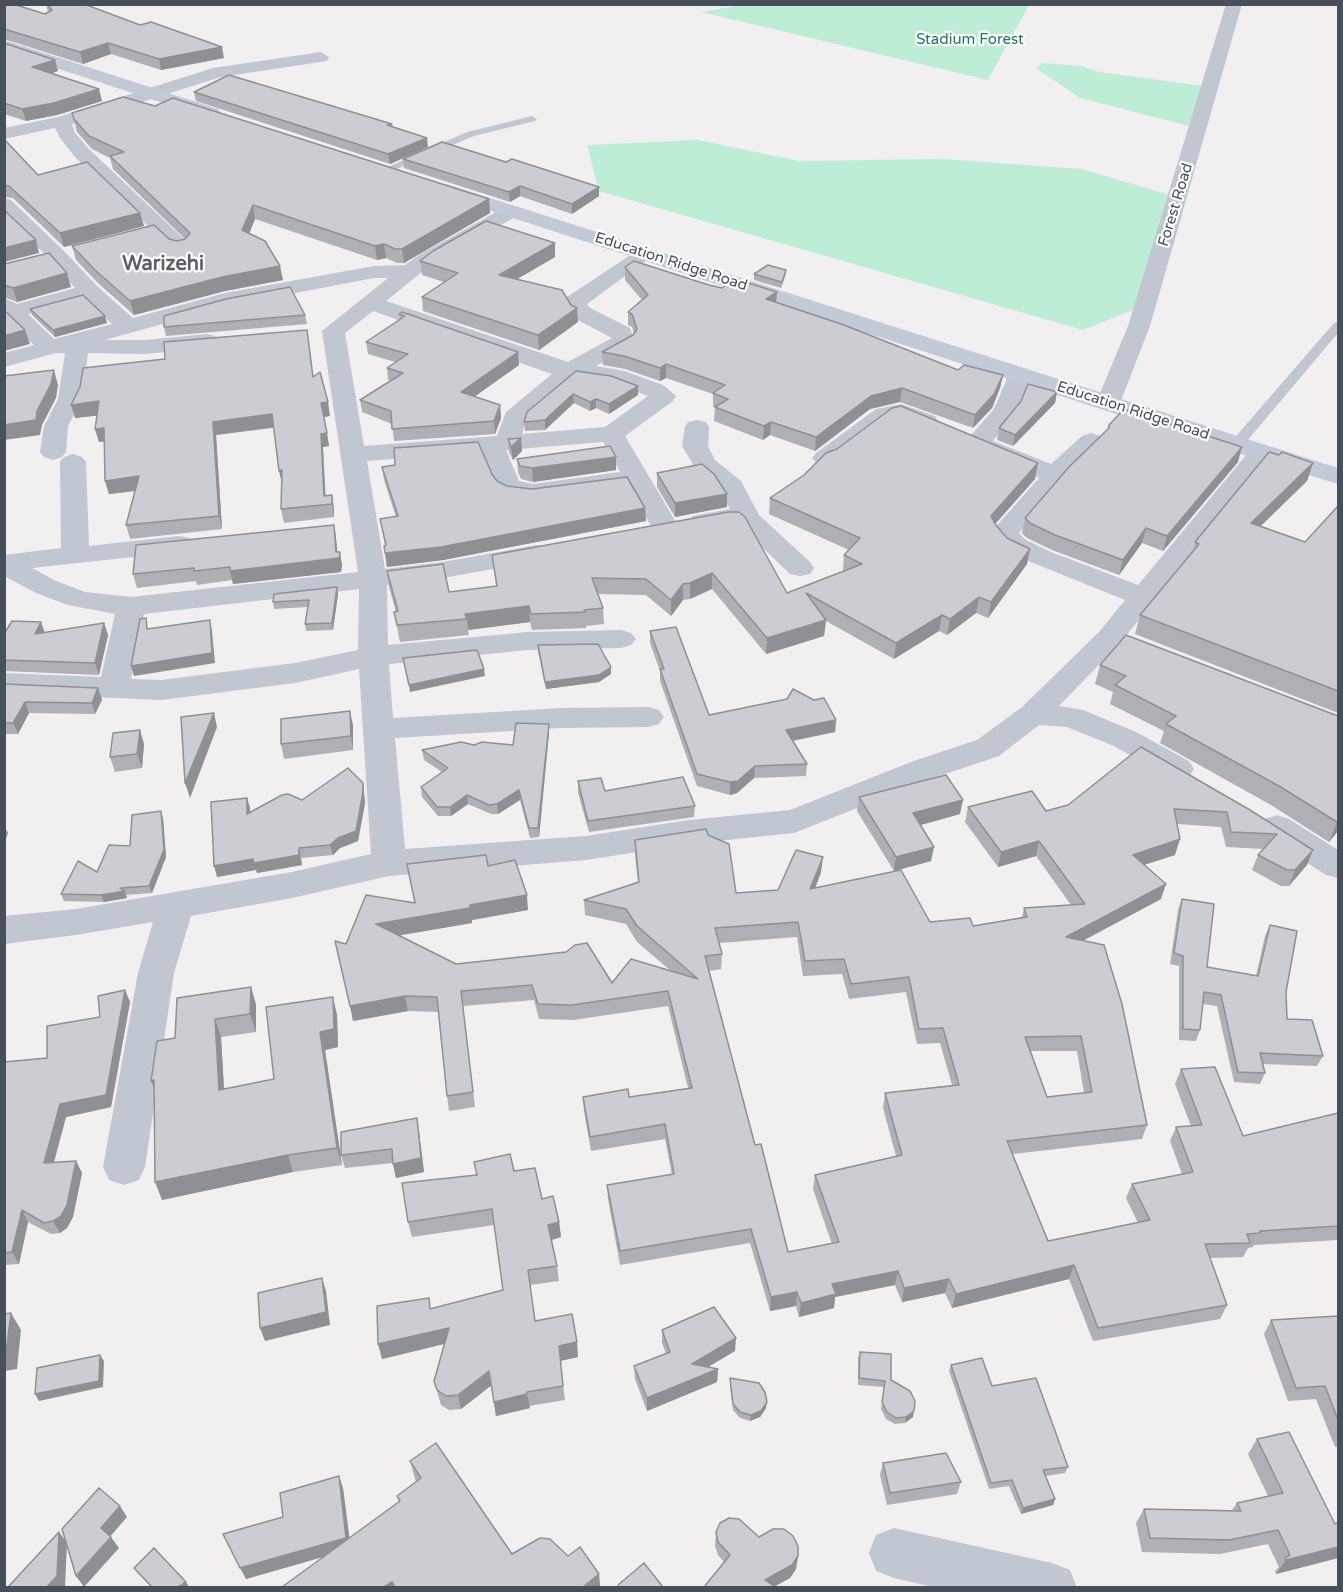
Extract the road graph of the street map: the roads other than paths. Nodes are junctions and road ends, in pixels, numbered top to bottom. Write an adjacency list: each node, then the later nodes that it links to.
1 (1234, 4): 32 (street, Forest Road)
2 (7, 48): 4 (street)
3 (321, 57): 4 (street)
4 (151, 93): 5 (street); 7 (street)
5 (230, 119)
6 (532, 119): 10 (lane)
7 (62, 121): 8 (street); 13 (street)
8 (4, 134)
9 (366, 164): 10 (street, Education Ridge Road)
10 (386, 170): 12 (street, Education Ridge Road)
11 (4, 204): 18 (street)
12 (512, 211): 17 (street, Education Ridge Road); 20 (street)
13 (162, 229): 14 (street); 15 (street)
14 (139, 235)
15 (181, 247)
16 (81, 250): 18 (street)
17 (645, 254): 30 (street); 31 (street, Education Ridge Road)
18 (58, 256): 19 (street); 21 (street)
19 (37, 262)
20 (411, 270): 22 (street); 24 (street)
21 (89, 291): 23 (street); 24 (street)
22 (372, 303): 30 (street); 39 (street)
23 (7, 310): 27 (street)
24 (128, 325): 27 (street)
25 (1338, 326): 38 (lane)
26 (228, 339): 28 (street)
27 (48, 346): 28 (street); 29 (street)
28 (77, 347): 47 (street)
29 (4, 360)
30 (570, 371): 34 (street); 37 (street)
31 (1019, 374): 32 (street, Education Ridge Road); 35 (street)
32 (1108, 403): 38 (street, Education Ridge Road)
33 (697, 428): 44 (street)
34 (611, 434): 37 (street); 43 (street)
35 (959, 434): 40 (street); 41 (street)
36 (1091, 441): 41 (street)
37 (499, 442): 39 (street); 43 (street)
38 (1248, 449): 42 (street, Education Ridge Road); 51 (street)
39 (353, 455): 50 (street)
40 (825, 458)
41 (1055, 475): 51 (street)
42 (1338, 476)
43 (636, 478): 44 (street)
44 (748, 519): 49 (street)
45 (206, 541): 47 (street)
46 (561, 549): 50 (street)
47 (75, 555): 48 (street)
48 (4, 564): 52 (street)
49 (800, 568)
50 (373, 579): 52 (street); 54 (street)
51 (1143, 597): 57 (street)
52 (131, 606): 56 (street)
53 (621, 639): 54 (street)
54 (373, 656): 56 (street); 59 (street)
55 (4, 682): 56 (street)
56 (114, 687)
57 (1034, 714): 60 (street); 62 (street)
58 (648, 717): 59 (street)
59 (379, 729): 62 (street)
60 (1207, 786)
61 (1248, 810): 63 (street)
62 (389, 863): 64 (street)
63 (1338, 866)
64 (176, 905): 65 (street); 66 (street)
65 (4, 930)
66 (124, 1167)
67 (894, 1553): 68 (street)
68 (1052, 1587)

